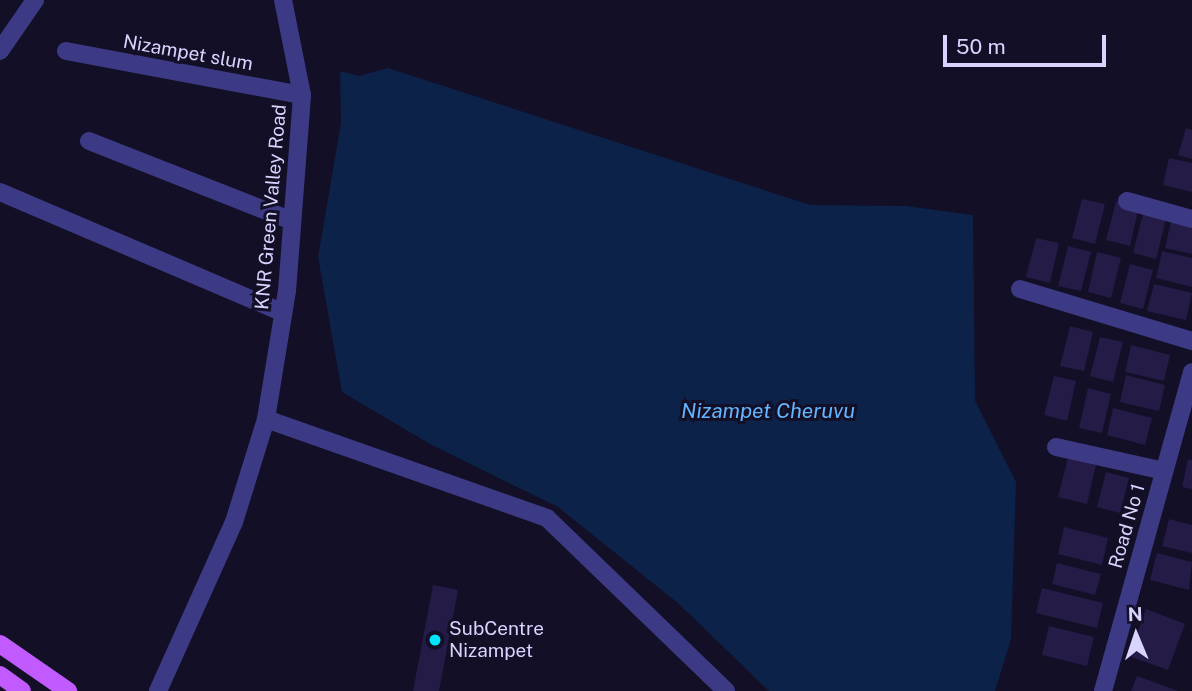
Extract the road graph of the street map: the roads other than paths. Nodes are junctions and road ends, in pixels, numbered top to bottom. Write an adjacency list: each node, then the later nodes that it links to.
1 (35, 0): 3 (street)
2 (283, 0): 5 (street, KNR Green Valley Road)
3 (0, 51)
4 (66, 51): 5 (street, Nizampet slum)
5 (302, 95): 10 (street, KNR Green Valley Road)
6 (89, 141): 10 (street)
7 (0, 192): 12 (street)
8 (1127, 201): 9 (street)
9 (1192, 219)
10 (290, 220): 12 (street, KNR Green Valley Road)
11 (1020, 289): 13 (street)
12 (283, 313): 15 (street, KNR Green Valley Road)
13 (1192, 341)
14 (1192, 372): 17 (street, Road No 1)
15 (266, 419): 22 (street, KNR Green Valley Road); 23 (street)
16 (1056, 447): 17 (street)
17 (1164, 471): 24 (street, Road No 1)
18 (0, 644): 21 (main road)
19 (3, 682): 20 (main road)
20 (22, 691)
21 (68, 691)
22 (158, 691)
23 (726, 691)
24 (1103, 691)

